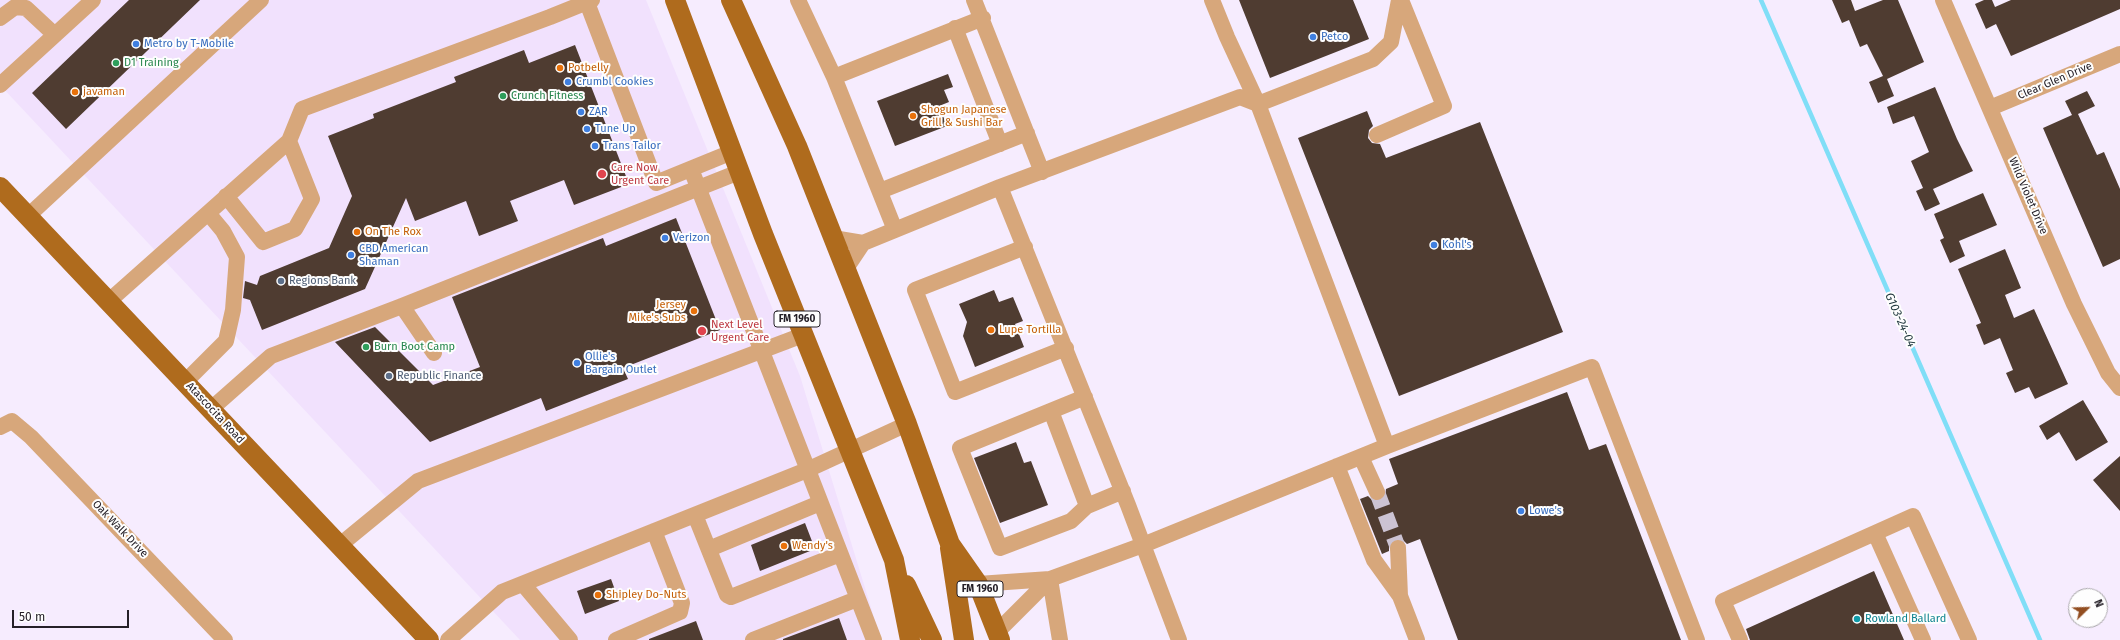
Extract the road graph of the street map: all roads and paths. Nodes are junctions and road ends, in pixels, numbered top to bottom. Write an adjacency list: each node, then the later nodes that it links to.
1 (92, 0): 14 (street)
2 (261, 0): 34 (street)
3 (674, 0): 24 (main road, FM 1960 / FM 1960)
4 (731, 0): 36 (main road, FM 1960 / FM 1960)
5 (798, 0): 16 (street)
6 (974, 0): 12 (street)
7 (1212, 0): 18 (street)
8 (1400, 0): 18 (street); 21 (street)
9 (1943, 0): 19 (street, Wild Violet Drive)
10 (588, 1): 22 (street); 25 (street)
11 (0, 18): 14 (street)
12 (983, 18): 13 (street); 20 (street)
13 (955, 28): 16 (street); 23 (street)
14 (55, 35): 17 (street)
15 (2120, 54): 19 (street, Clear Glen Drive)
16 (834, 77): 31 (street)
17 (0, 85)
18 (1258, 104): 27 (street); 53 (street)
19 (1990, 108): 47 (street, Wild Violet Drive)
20 (1027, 133): 23 (street); 27 (street)
21 (1376, 135)
22 (289, 141): 32 (street); 32 (street)
23 (1000, 144): 31 (street)
24 (732, 152): 25 (street); 26 (main road, FM 1960 / FM 1960)
25 (690, 169): 30 (street)
26 (739, 172): 30 (street); 42 (main road, FM 1960 / FM 1960)
27 (1042, 172): 29 (street)
28 (0, 186): 34 (main road, Atascocita Road)
29 (1000, 187): 35 (street); 38 (street)
30 (698, 190): 41 (street); 44 (street)
31 (880, 191): 35 (street)
32 (226, 196): 33 (street)
33 (208, 213): 40 (street); 46 (street)
34 (28, 216): 40 (main road, Atascocita Road)
35 (894, 230): 37 (street)
36 (833, 238): 37 (street); 39 (main road, FM 1960 / FM 1960)
37 (863, 243): 39 (street)
38 (1025, 247): 43 (street); 43 (street)
39 (844, 270): 52 (main road, FM 1960 / FM 1960)
40 (109, 301): 46 (main road, Atascocita Road)
41 (402, 306): 45 (street); 49 (street)
42 (803, 334): 44 (street); 54 (main road, FM 1960 / FM 1960)
43 (1066, 348): 48 (street)
44 (761, 352): 57 (street); 66 (street)
45 (434, 353)
46 (185, 382): 49 (main road, Atascocita Road)
47 (2120, 388)
48 (1085, 397): 50 (street); 58 (street)
49 (211, 409): 66 (main road, Atascocita Road)
50 (1050, 411): 61 (street); 61 (street)
51 (6, 424): 78 (street, Oak Walk Drive)
52 (907, 424): 54 (street); 65 (main road, FM 1960 / FM 1960)
53 (1387, 446): 55 (street); 91 (street)
54 (851, 450): 57 (street); 71 (main road, FM 1960 / FM 1960)
55 (1361, 457): 56 (street); 59 (street)
56 (1337, 466): 67 (street); 75 (street)
57 (807, 470): 60 (street); 62 (street)
58 (1123, 491): 61 (street); 67 (street)
59 (1377, 492)
60 (820, 503): 69 (street); 70 (street)
61 (1088, 506)
62 (695, 515): 63 (street); 69 (street)
63 (654, 531): 73 (street); 82 (street)
64 (1876, 533): 92 (street); 93 (street); 94 (street)
65 (950, 544): 74 (main road, FM 1960 / FM 1960); 87 (main road)
66 (340, 545): 79 (main road, Atascocita Road)
67 (1143, 545): 72 (street); 89 (street)
68 (1398, 548): 75 (street)
69 (708, 549): 70 (street)
70 (840, 554): 76 (street)
71 (894, 560): 85 (main road, FM 1960 / FM 1960); 86 (main road)
72 (1050, 579): 74 (street); 77 (street); 88 (street)
73 (523, 584): 80 (street); 81 (street)
74 (978, 584): 77 (main road, FM 1960 / FM 1960)
75 (1400, 596): 90 (street)
76 (857, 599): 83 (street); 84 (street)
77 (999, 636)
78 (225, 640)
79 (429, 640)
80 (448, 640)
81 (570, 640)
82 (616, 640)
83 (753, 640)
84 (874, 640)
85 (910, 640)
86 (932, 640)
87 (964, 640)
88 (1060, 640)
89 (1179, 640)
90 (1417, 640)
91 (1698, 640)
92 (1740, 640)
93 (1923, 640)
94 (1969, 640)

